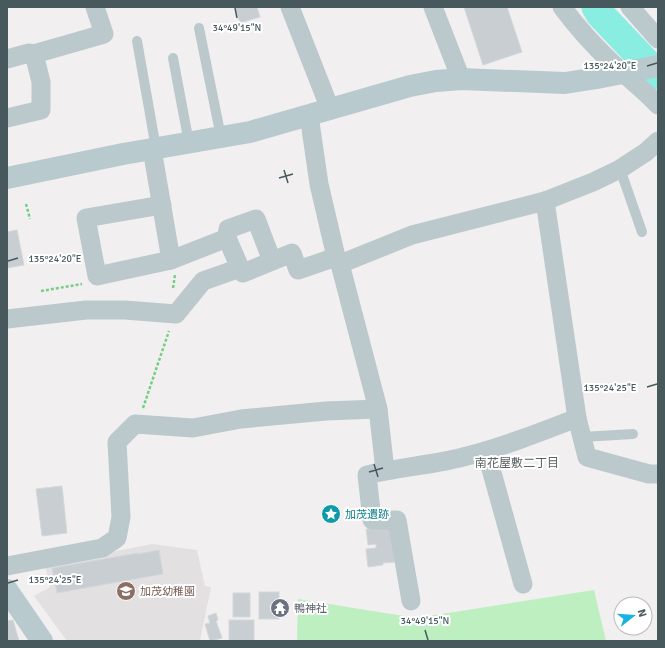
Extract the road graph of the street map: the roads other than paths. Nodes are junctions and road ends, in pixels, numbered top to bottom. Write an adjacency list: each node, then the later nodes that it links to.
1 (95, 7): 9 (street)
2 (290, 7): 16 (street)
3 (433, 7): 14 (street)
4 (562, 7): 13 (street)
5 (630, 7): 7 (street)
6 (199, 28): 19 (lane)
7 (658, 39)
8 (137, 41): 22 (lane)
9 (34, 54): 11 (street); 18 (street)
10 (173, 58): 21 (lane)
11 (7, 59)
12 (658, 66): 13 (street)
13 (627, 72): 14 (street); 15 (street)
14 (461, 79): 16 (street)
15 (658, 105)
16 (330, 109): 17 (street)
17 (309, 115): 19 (street); 31 (street)
18 (7, 118)
19 (220, 137): 21 (street)
20 (658, 141): 23 (street)
21 (189, 143): 22 (street)
22 (154, 149): 24 (street); 26 (street)
23 (620, 169): 25 (street); 27 (lane)
24 (7, 178)
25 (545, 201): 31 (street); 35 (street)
26 (162, 205): 29 (street); 29 (street)
27 (642, 232)
28 (227, 238): 29 (street); 30 (street); 32 (street)
29 (173, 260)
30 (272, 261): 31 (street); 32 (street)
31 (338, 261): 34 (street)
32 (240, 268): 33 (street)
33 (7, 319)
34 (378, 409): 39 (street); 41 (street)
35 (577, 418): 37 (street); 38 (street)
36 (633, 434): 37 (lane)
37 (582, 437): 40 (street)
38 (486, 451): 39 (street); 42 (street)
39 (385, 470): 44 (street)
40 (658, 474)
41 (7, 566)
42 (524, 584)
43 (7, 590): 45 (street)
44 (411, 601)
45 (42, 641)

